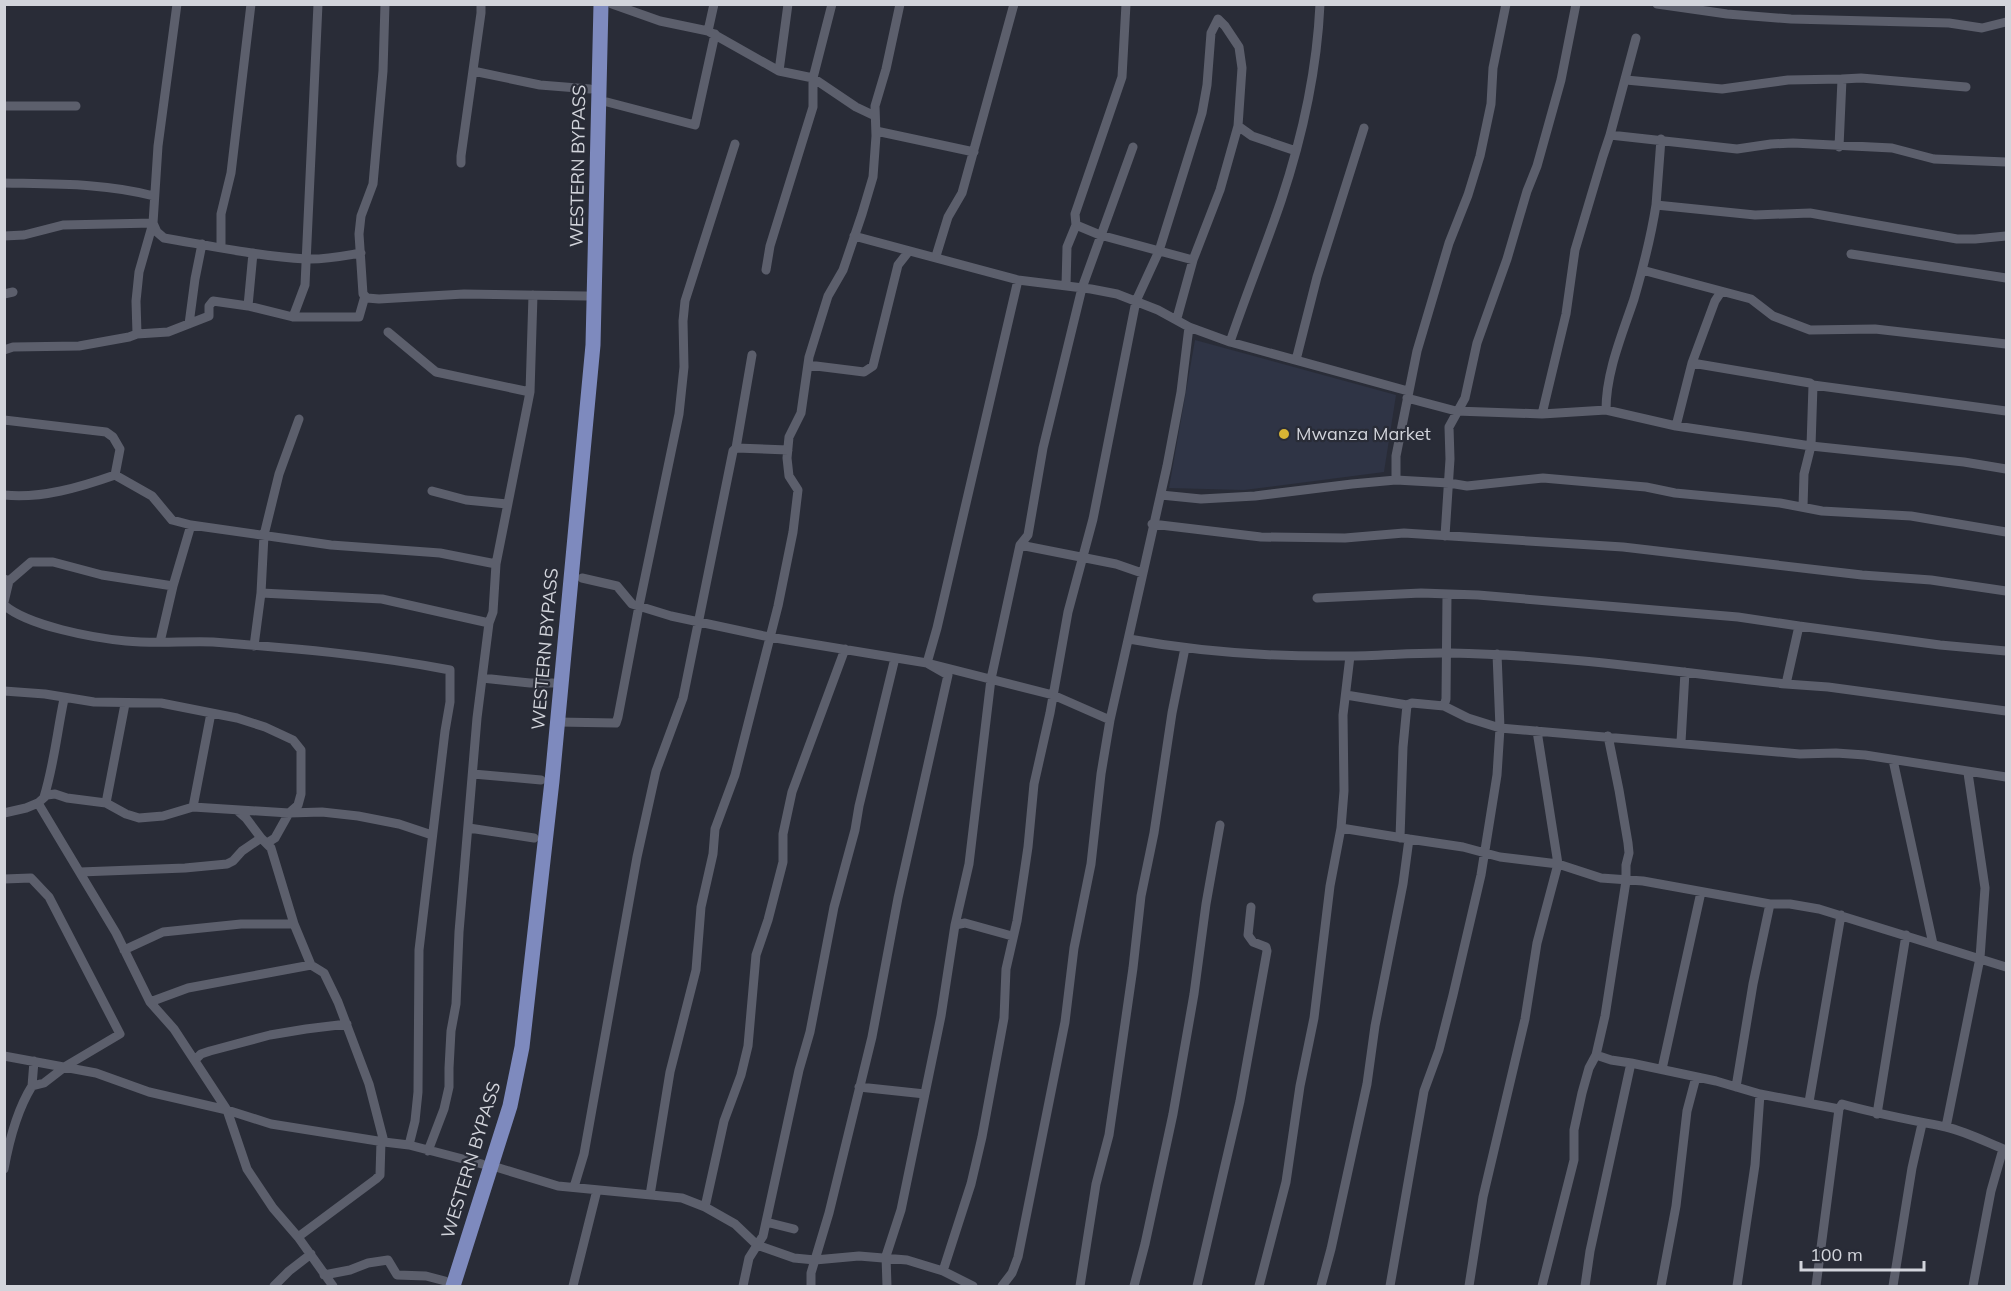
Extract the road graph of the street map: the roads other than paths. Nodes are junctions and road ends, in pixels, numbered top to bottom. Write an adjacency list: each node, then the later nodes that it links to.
1 (177, 4): 45 (street)
2 (251, 4): 54 (street)
3 (318, 4): 61 (street)
4 (385, 4): 58 (street)
5 (481, 4): 21 (street)
6 (601, 4): 158 (main road, WESTERN BYPASS)
7 (612, 4): 19 (street)
8 (714, 4): 19 (street)
9 (788, 4): 22 (street)
10 (832, 4): 23 (street)
11 (900, 4): 31 (street)
12 (1014, 4): 41 (street)
13 (1126, 4): 48 (street)
14 (1320, 4): 40 (street)
15 (1506, 4): 90 (street)
16 (1576, 4): 92 (street)
17 (1657, 4): 18 (street)
18 (2007, 22)
19 (711, 33): 22 (street); 28 (street)
20 (1636, 38): 25 (street)
21 (473, 71): 27 (street); 43 (street)
22 (779, 71): 23 (street)
23 (813, 78): 31 (street); 63 (street)
24 (1842, 79): 25 (street); 26 (street); 39 (street)
25 (1626, 80): 35 (street)
26 (1966, 87)
27 (590, 89)
28 (607, 102)
29 (4, 106): 30 (street)
30 (76, 106)
31 (875, 116): 34 (street)
32 (1238, 126): 40 (street); 56 (street); 62 (street)
33 (1364, 128): 85 (street)
34 (876, 131): 41 (street); 51 (street)
35 (1611, 135): 36 (street); 94 (street)
36 (1661, 139): 39 (street); 46 (street)
37 (735, 144): 127 (street)
38 (1133, 147): 49 (street)
39 (1839, 147): 42 (street)
40 (1296, 151): 81 (street)
41 (974, 152): 60 (street)
42 (2007, 162)
43 (461, 163)
44 (4, 183): 45 (street)
45 (154, 196): 47 (street)
46 (1656, 205): 52 (street); 64 (street)
47 (153, 223): 50 (street); 53 (street); 80 (street)
48 (1076, 225): 49 (street); 67 (street)
49 (1100, 235): 56 (street); 68 (street)
50 (4, 236)
51 (854, 236): 55 (street); 87 (street)
52 (2007, 236)
53 (202, 244): 54 (street); 77 (street)
54 (221, 247): 57 (street)
55 (909, 251): 60 (street); 87 (street)
56 (1159, 251): 62 (street); 73 (street)
57 (253, 253): 61 (street); 74 (street)
58 (361, 253): 61 (street); 71 (street)
59 (1851, 254): 65 (street)
60 (936, 256): 66 (street)
61 (307, 259): 75 (street)
62 (1193, 260): 76 (street)
63 (766, 270)
64 (1642, 270): 69 (street); 91 (street)
65 (2007, 278)
66 (1018, 280): 67 (street); 142 (street)
67 (1066, 286): 68 (street)
68 (1082, 288): 73 (street); 115 (street)
69 (1721, 292): 82 (street); 86 (street)
70 (533, 295): 71 (street); 72 (street); 89 (street)
71 (365, 296): 75 (street)
72 (586, 296)
73 (1136, 301): 76 (street); 116 (street)
74 (248, 306): 75 (street); 77 (street)
75 (293, 317)
76 (1177, 318): 78 (street)
77 (189, 324): 80 (street)
78 (1189, 327): 81 (street); 107 (street)
79 (388, 332): 89 (street)
80 (137, 334): 83 (street)
81 (1230, 342): 85 (street)
82 (2007, 344)
83 (4, 350)
84 (752, 355): 99 (street)
85 (1296, 360): 90 (street)
86 (1692, 363): 88 (street); 97 (street)
87 (808, 365): 100 (street)
88 (1814, 385): 93 (street); 98 (street)
89 (530, 392): 108 (street)
90 (1407, 394): 92 (street); 103 (street)
91 (1606, 410): 94 (street); 97 (street)
92 (1456, 411): 94 (street); 104 (street)
93 (2007, 411)
94 (1542, 414)
95 (299, 419): 113 (street)
96 (4, 420): 102 (street)
97 (1676, 426): 98 (street)
98 (1810, 446): 101 (street); 109 (street)
99 (736, 448): 100 (street); 129 (street)
100 (788, 450): 131 (street)
101 (2007, 469)
102 (114, 475): 106 (street); 111 (street)
103 (1396, 480): 104 (street); 107 (street)
104 (1449, 483): 109 (street); 114 (street)
105 (432, 491): 108 (street)
106 (4, 495)
107 (1161, 495): 110 (street)
108 (507, 504): 117 (street)
109 (1803, 507): 112 (street)
110 (1152, 524): 114 (street); 118 (street)
111 (191, 525): 113 (street); 121 (street)
112 (2007, 532)
113 (264, 536): 117 (street); 123 (street)
114 (1445, 536): 122 (street)
115 (1020, 545): 116 (street); 145 (street)
116 (1083, 557): 118 (street); 149 (street)
117 (496, 564): 128 (street)
118 (1142, 573): 132 (street)
119 (582, 578): 127 (street)
120 (7, 580): 121 (street); 126 (street)
121 (173, 586): 133 (street)
122 (2007, 591)
123 (261, 593): 128 (street); 134 (street)
124 (1448, 595): 125 (street); 130 (street); 138 (street)
125 (1317, 598)
126 (4, 603): 133 (street)
127 (639, 606): 129 (street); 158 (street)
128 (489, 622): 144 (street)
129 (700, 622): 131 (street); 227 (street)
130 (1799, 626): 137 (street); 147 (street)
131 (769, 637): 136 (street); 229 (street)
132 (1129, 639): 135 (street); 157 (street)
133 (160, 642): 134 (street)
134 (254, 646): 177 (street)
135 (1185, 648): 140 (street); 249 (street)
136 (845, 649): 141 (street); 230 (street)
137 (2007, 651)
138 (1447, 653): 139 (street); 140 (street); 154 (street)
139 (1497, 654): 143 (street); 159 (street)
140 (1350, 656): 150 (street)
141 (895, 658): 142 (street); 231 (street)
142 (927, 663): 145 (street); 210 (street)
143 (1685, 672): 147 (street); 162 (street)
144 (482, 678): 146 (street); 165 (street)
145 (991, 679): 149 (street); 191 (street)
146 (553, 683)
147 (1786, 684): 155 (street)
148 (4, 691): 151 (street)
149 (1053, 695): 157 (street); 193 (street)
150 (1346, 695): 153 (street); 176 (street)
151 (64, 699): 152 (street); 168 (street)
152 (125, 704): 156 (street); 169 (street)
153 (1407, 705): 154 (street); 179 (street)
154 (1444, 706): 159 (street)
155 (2007, 711)
156 (211, 713): 170 (street); 172 (street)
157 (1110, 720): 248 (street)
158 (557, 722): 240 (main road, WESTERN BYPASS)
159 (1500, 728): 160 (street); 181 (street)
160 (1537, 731): 161 (street); 182 (street)
161 (1608, 736): 162 (street); 185 (street)
162 (1680, 742): 163 (street)
163 (1893, 760): 164 (street); 194 (street)
164 (1968, 773): 166 (street); 196 (street)
165 (473, 774): 167 (street); 175 (street)
166 (2007, 777)
167 (541, 780)
168 (41, 800): 169 (street); 171 (street); 183 (street)
169 (106, 803): 170 (street)
170 (192, 807): 173 (street)
171 (4, 813)
172 (289, 813): 173 (street); 177 (street); 180 (street)
173 (248, 814): 180 (street)
174 (1220, 825): 250 (street)
175 (469, 828): 178 (street); 223 (street)
176 (1341, 828): 179 (street); 252 (street)
177 (432, 835): 221 (street)
178 (534, 838)
179 (1405, 839): 181 (street); 253 (street)
180 (264, 841): 183 (street); 190 (street)
181 (1484, 852): 182 (street); 254 (street)
182 (1558, 864): 185 (street); 255 (street)
183 (80, 872): 195 (street)
184 (4, 879): 206 (street)
185 (1626, 881): 186 (street); 201 (street)
186 (1701, 892): 187 (street); 207 (street)
187 (1770, 904): 189 (street); 211 (street)
188 (1251, 907): 251 (street)
189 (1841, 915): 192 (street); 214 (street)
190 (294, 924): 195 (street); 197 (street)
191 (955, 925): 193 (street); 212 (street)
192 (1906, 935): 194 (street); 217 (street)
193 (1012, 936): 238 (street)
194 (1933, 944): 196 (street)
195 (124, 950): 199 (street)
196 (1980, 958): 198 (street); 219 (street)
197 (311, 965): 199 (street); 200 (street)
198 (2007, 967)
199 (150, 1002): 203 (street)
200 (347, 1024): 203 (street); 220 (street)
201 (1596, 1055): 205 (street); 256 (street)
202 (4, 1056): 204 (street)
203 (195, 1060): 216 (street)
204 (34, 1061): 206 (street); 209 (street)
205 (1631, 1063): 207 (street); 257 (street)
206 (66, 1066): 209 (street); 216 (street)
207 (1662, 1069): 208 (street)
208 (1696, 1077): 211 (street); 258 (street)
209 (32, 1086): 225 (street)
210 (859, 1087): 212 (street); 237 (street)
211 (1736, 1087): 213 (street)
212 (925, 1094): 236 (street)
213 (1760, 1094): 214 (street); 259 (street)
214 (1809, 1102): 215 (street)
215 (1839, 1109): 217 (street); 260 (street)
216 (227, 1110): 220 (street); 233 (street)
217 (1877, 1114): 218 (street)
218 (1923, 1124): 219 (street); 261 (street)
219 (1946, 1127): 222 (street)
220 (383, 1141): 221 (street); 233 (street)
221 (409, 1146): 223 (street)
222 (2005, 1149): 262 (street)
223 (428, 1151): 224 (street)
224 (482, 1164)
225 (5, 1167)
226 (499, 1168): 227 (street)
227 (574, 1187): 228 (street)
228 (597, 1190): 229 (street); 244 (street)
229 (650, 1195): 230 (street)
230 (705, 1207): 234 (street)
231 (766, 1222): 232 (street); 234 (street)
232 (794, 1229)
233 (298, 1237): 235 (street)
234 (757, 1245): 237 (street); 245 (street)
235 (311, 1254): 239 (street); 242 (street)
236 (886, 1256): 237 (street); 238 (street); 247 (street)
237 (815, 1260): 246 (street)
238 (943, 1271): 241 (street)
239 (324, 1275): 240 (street); 243 (street)
240 (449, 1284)
241 (968, 1285)
242 (274, 1287)
243 (333, 1287)
244 (573, 1287)
245 (742, 1287)
246 (812, 1287)
247 (887, 1287)
248 (1002, 1287)
249 (1080, 1287)
250 (1134, 1287)
251 (1197, 1287)
252 (1259, 1287)
253 (1321, 1287)
254 (1390, 1287)
255 (1469, 1287)
256 (1542, 1287)
257 (1586, 1287)
258 (1661, 1287)
259 (1737, 1287)
260 (1816, 1287)
261 (1893, 1287)
262 (1973, 1287)

